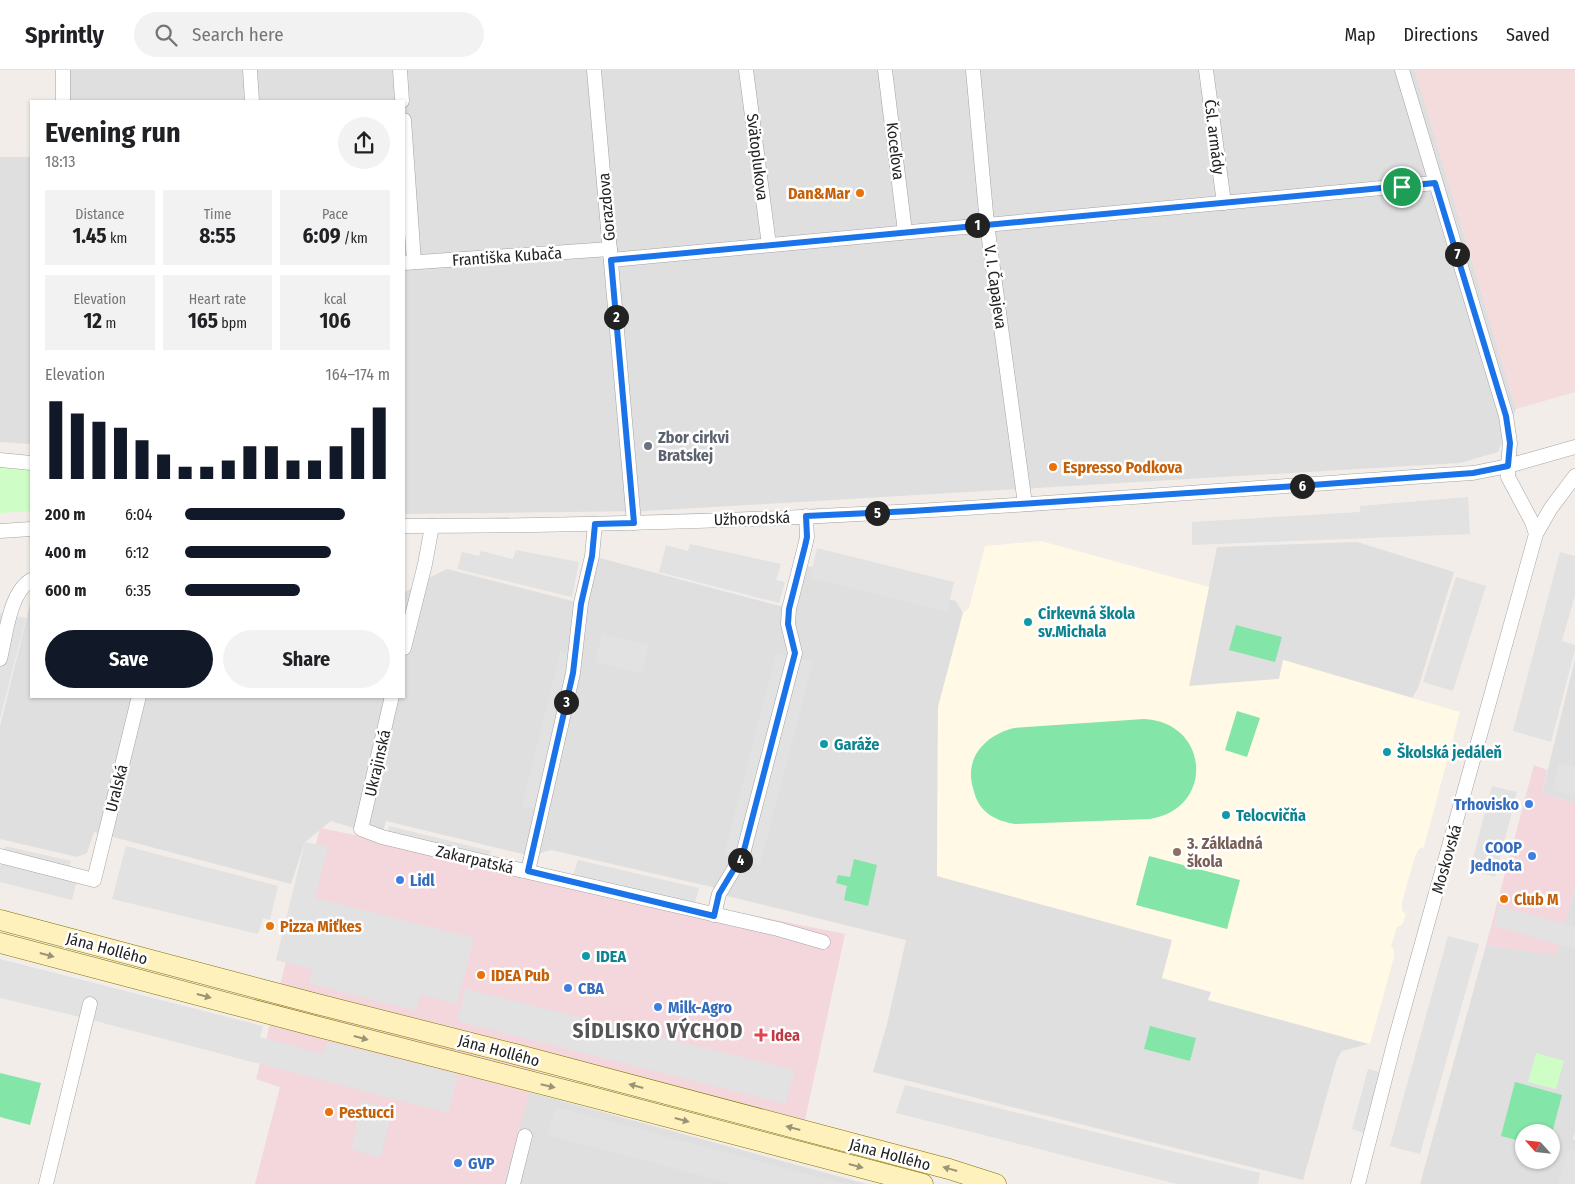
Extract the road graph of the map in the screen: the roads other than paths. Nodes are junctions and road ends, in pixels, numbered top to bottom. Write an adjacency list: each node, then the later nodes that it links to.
1 (63, 70): 10 (street)
2 (250, 70): 11 (street)
3 (400, 70): 12 (street)
4 (594, 70): 19 (street, Gorazdova)
5 (746, 70): 18 (street, Svätoplukova)
6 (886, 70): 17 (street, Koceľova)
7 (973, 70): 16 (street, V. I. Čapajeva)
8 (1206, 70): 15 (street, Čsl. armády)
9 (1402, 70): 14 (street)
10 (63, 100)
11 (252, 100)
12 (402, 100)
13 (405, 148): 20 (street)
14 (1435, 183): 15 (street, Františka Kubača); 24 (street)
15 (1224, 204): 16 (street, Františka Kubača)
16 (987, 224): 17 (street, Františka Kubača); 26 (street, V. I. Čapajeva)
17 (906, 232): 18 (street, Františka Kubača)
18 (768, 245): 19 (street, Františka Kubača)
19 (610, 254): 20 (street, Františka Kubača); 28 (street, Gorazdova)
20 (409, 262)
21 (1575, 447): 24 (street, Užhorodská)
22 (0, 460): 23 (street)
23 (30, 463)
24 (1508, 466): 26 (street, Užhorodská); 34 (street)
25 (1575, 476): 34 (street, Moskovská)
26 (1024, 504): 27 (street, Užhorodská)
27 (806, 516): 28 (street, Užhorodská); 43 (street)
28 (634, 523): 29 (street, Užhorodská)
29 (595, 524): 31 (street, Užhorodská); 42 (street)
30 (405, 526): 31 (street, Užhorodská)
31 (432, 526): 36 (street)
32 (30, 529): 33 (street)
33 (0, 532)
34 (1536, 534): 57 (street, Moskovská)
35 (30, 581): 37 (street)
36 (405, 644)
37 (0, 659)
38 (139, 698): 41 (street, Uralská)
39 (392, 698): 40 (street, Ukrajinská)
40 (362, 830): 42 (street, Zakarpatská)
41 (0, 856)
42 (528, 871): 43 (street, Zakarpatská)
43 (714, 916): 45 (street, Zakarpatská)
44 (0, 920): 47 (street, Jána Hollého)
45 (823, 942)
46 (0, 943): 49 (street, Jána Hollého, one-way to 49)
47 (290, 997): 49 (street); 51 (street, Jána Hollého, one-way to 47)
48 (90, 1004): 53 (street)
49 (284, 1018): 52 (street, Jána Hollého, one-way to 52)
50 (525, 1136): 54 (street)
51 (835, 1139): 52 (street); 56 (street, Jána Hollého, one-way to 51)
52 (830, 1159): 55 (street, Jána Hollého, one-way to 55)
53 (46, 1184)
54 (513, 1184)
55 (923, 1184)
56 (996, 1184)
57 (1358, 1184)

